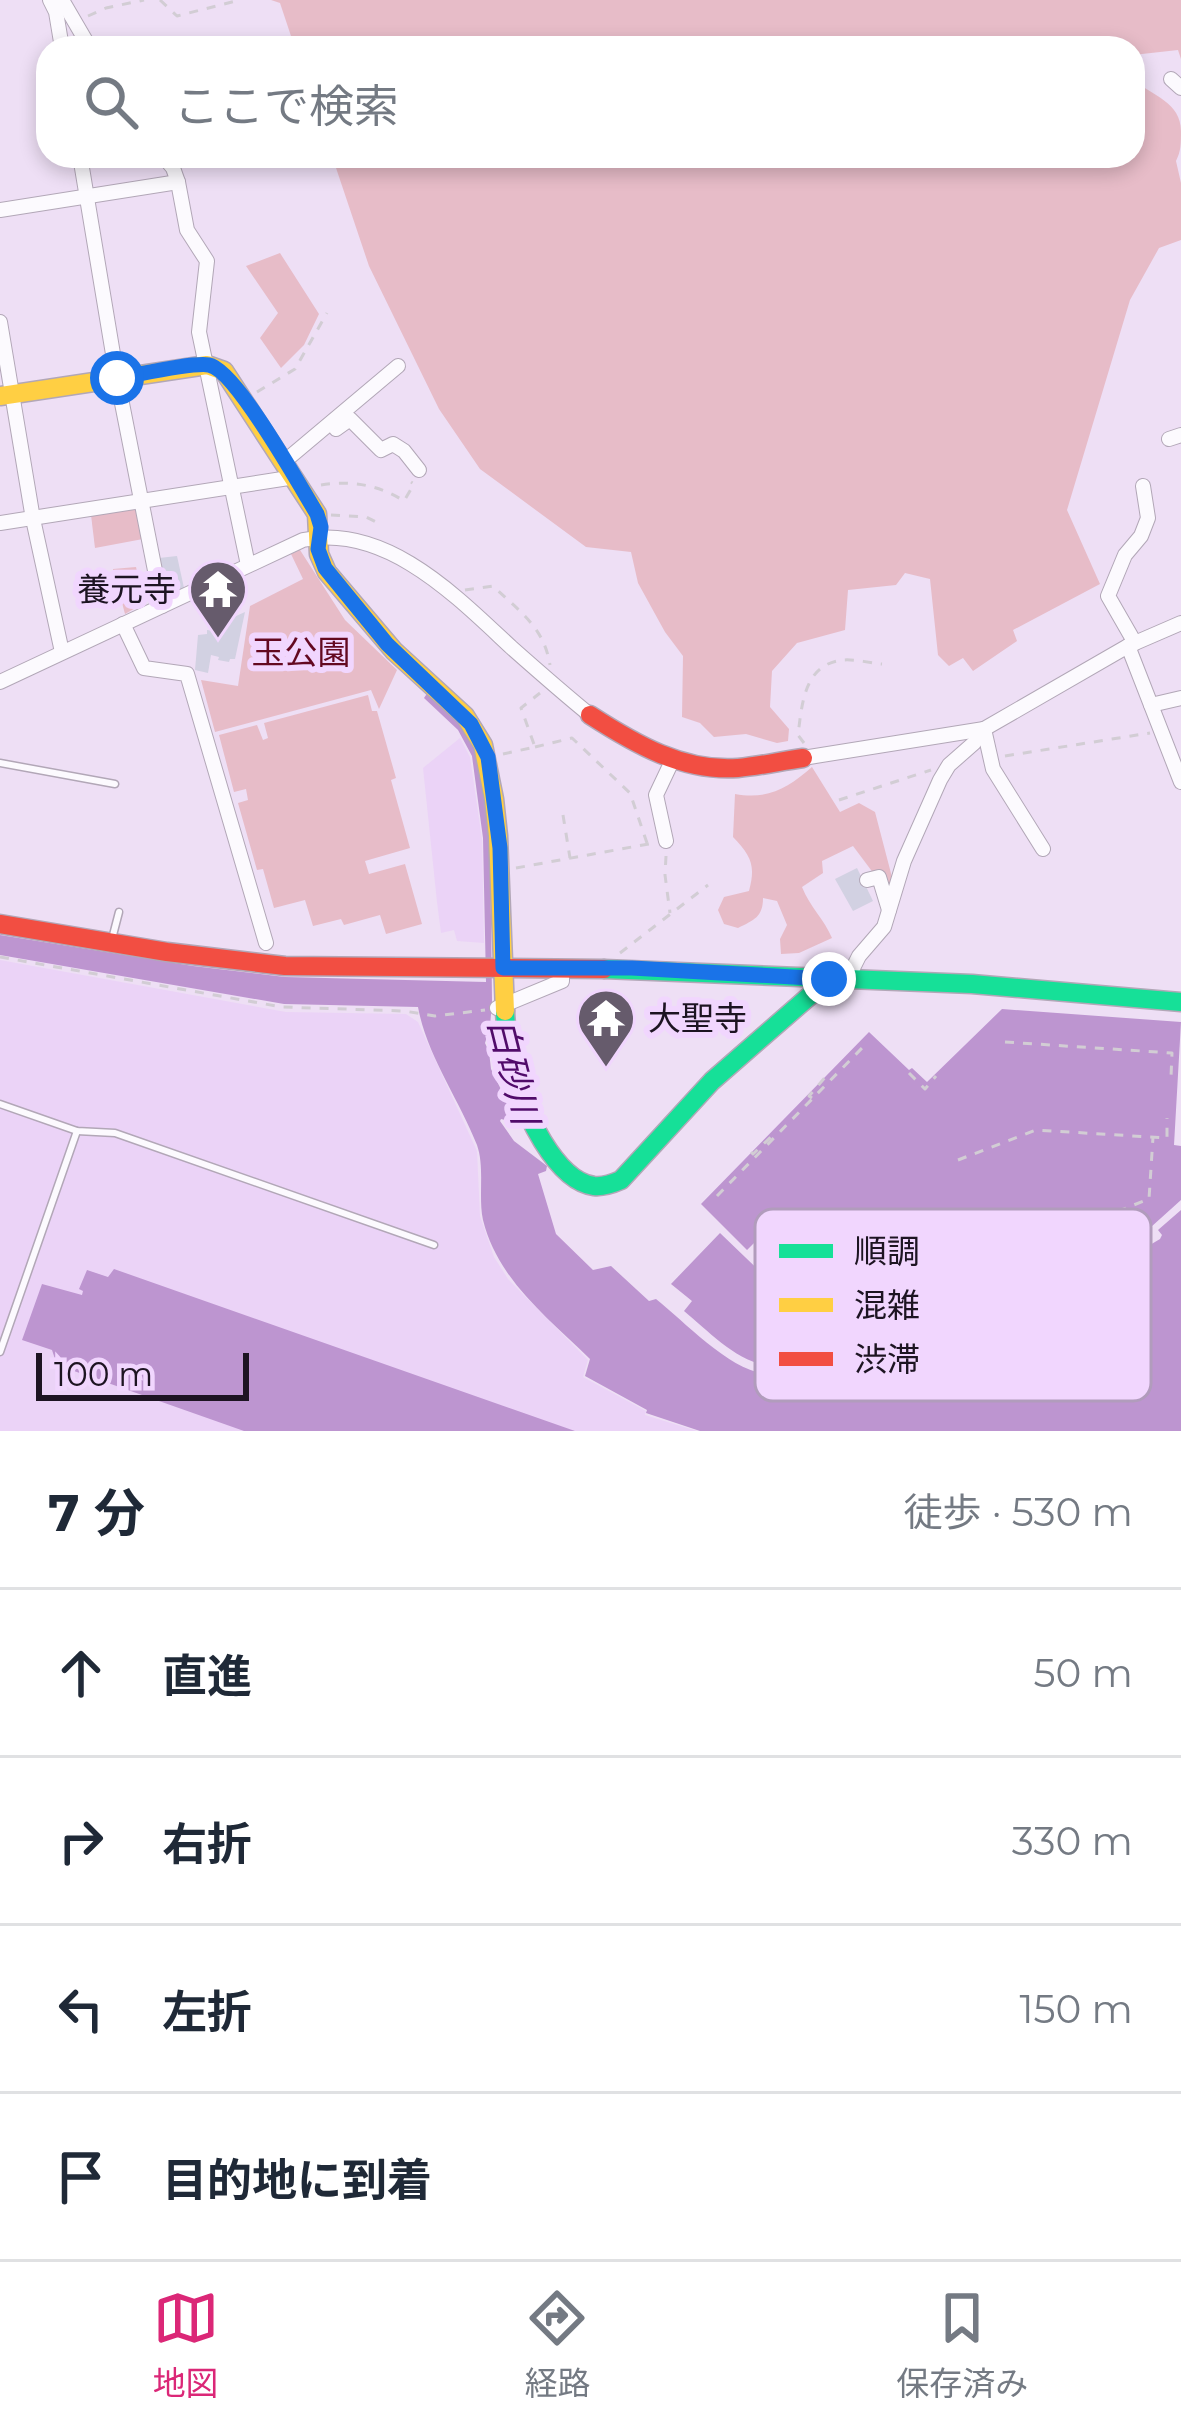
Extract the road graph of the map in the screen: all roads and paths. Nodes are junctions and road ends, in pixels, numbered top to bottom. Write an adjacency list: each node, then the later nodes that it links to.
1 (50, 0): 8 (street)
2 (62, 0): 7 (street)
3 (144, 0): 6 (path)
4 (160, 0): 5 (path)
5 (240, 0)
6 (131, 2): 7 (path)
7 (74, 22): 9 (street)
8 (60, 36)
9 (82, 36)
10 (82, 168): 13 (street)
11 (170, 168): 12 (street)
12 (178, 182): 13 (street); 17 (street)
13 (87, 197): 14 (street); 19 (street)
14 (0, 210)
15 (327, 313): 21 (path)
16 (0, 322): 20 (street)
17 (207, 364): 19 (street); 21 (street); 26 (street)
18 (398, 366): 22 (street)
19 (117, 378): 20 (street); 27 (street)
20 (5, 395): 29 (street)
21 (245, 400): 24 (street)
22 (328, 427): 23 (street); 24 (street)
23 (413, 474): 24 (path)
24 (294, 476): 26 (street); 28 (street)
25 (1143, 486): 38 (street)
26 (233, 487): 27 (street); 33 (street)
27 (142, 502): 29 (street); 35 (street)
28 (317, 514): 30 (path); 32 (street)
29 (33, 519): 31 (street); 39 (street)
30 (376, 522)
31 (0, 524)
32 (319, 536): 33 (street); 34 (street); 50 (street)
33 (248, 565): 35 (street)
34 (452, 592): 42 (street); 42 (path)
35 (162, 606): 37 (street)
36 (1181, 623): 38 (street)
37 (123, 624): 39 (street); 71 (street)
38 (1132, 644): 44 (street); 46 (street)
39 (62, 652): 41 (street)
40 (882, 664): 49 (path)
41 (0, 682)
42 (552, 684): 45 (street); 48 (path)
43 (1181, 698): 44 (street)
44 (1151, 705): 47 (street)
45 (590, 716): 52 (street)
46 (983, 729): 49 (street); 51 (street); 54 (street)
47 (1162, 731): 51 (path); 55 (street)
48 (535, 747): 50 (path); 60 (path)
49 (804, 751): 52 (street)
50 (488, 757): 63 (street)
51 (990, 758): 61 (street)
52 (673, 759): 59 (street)
53 (0, 763): 56 (lane)
54 (949, 765): 57 (path); 66 (street)
55 (1181, 782)
56 (115, 784)
57 (838, 800)
58 (562, 815): 62 (path)
59 (666, 841): 60 (path); 68 (path)
60 (647, 844): 62 (path)
61 (1043, 849)
62 (571, 860): 63 (path)
63 (500, 871): 74 (street)
64 (867, 880): 66 (street)
65 (708, 885): 68 (path)
66 (889, 910): 76 (street)
67 (119, 912): 70 (lane)
68 (670, 914): 72 (path)
69 (0, 924): 70 (street)
70 (111, 943): 74 (street)
71 (266, 943)
72 (620, 953)
73 (0, 957): 79 (path)
74 (493, 968): 75 (street); 79 (street)
75 (562, 968): 76 (street); 79 (street)
76 (838, 979): 78 (street); 79 (street)
77 (1181, 990): 78 (street)
78 (1181, 1002)
79 (501, 1006)
80 (1005, 1042): 82 (path)
81 (865, 1045): 88 (path)
82 (1171, 1069): 83 (path); 87 (path)
83 (1179, 1070)
84 (908, 1073): 86 (path)
85 (828, 1074): 88 (path)
86 (936, 1076)
87 (1171, 1077)
88 (812, 1099): 92 (path)
89 (0, 1104): 91 (lane)
90 (1176, 1122): 93 (path)
91 (77, 1131): 98 (lane); 99 (lane)
92 (776, 1135): 94 (path); 96 (path)
93 (1154, 1137): 95 (path); 97 (path)
94 (751, 1152)
95 (958, 1160)
96 (717, 1196)
97 (1123, 1209)
98 (434, 1245)
99 (0, 1352)

